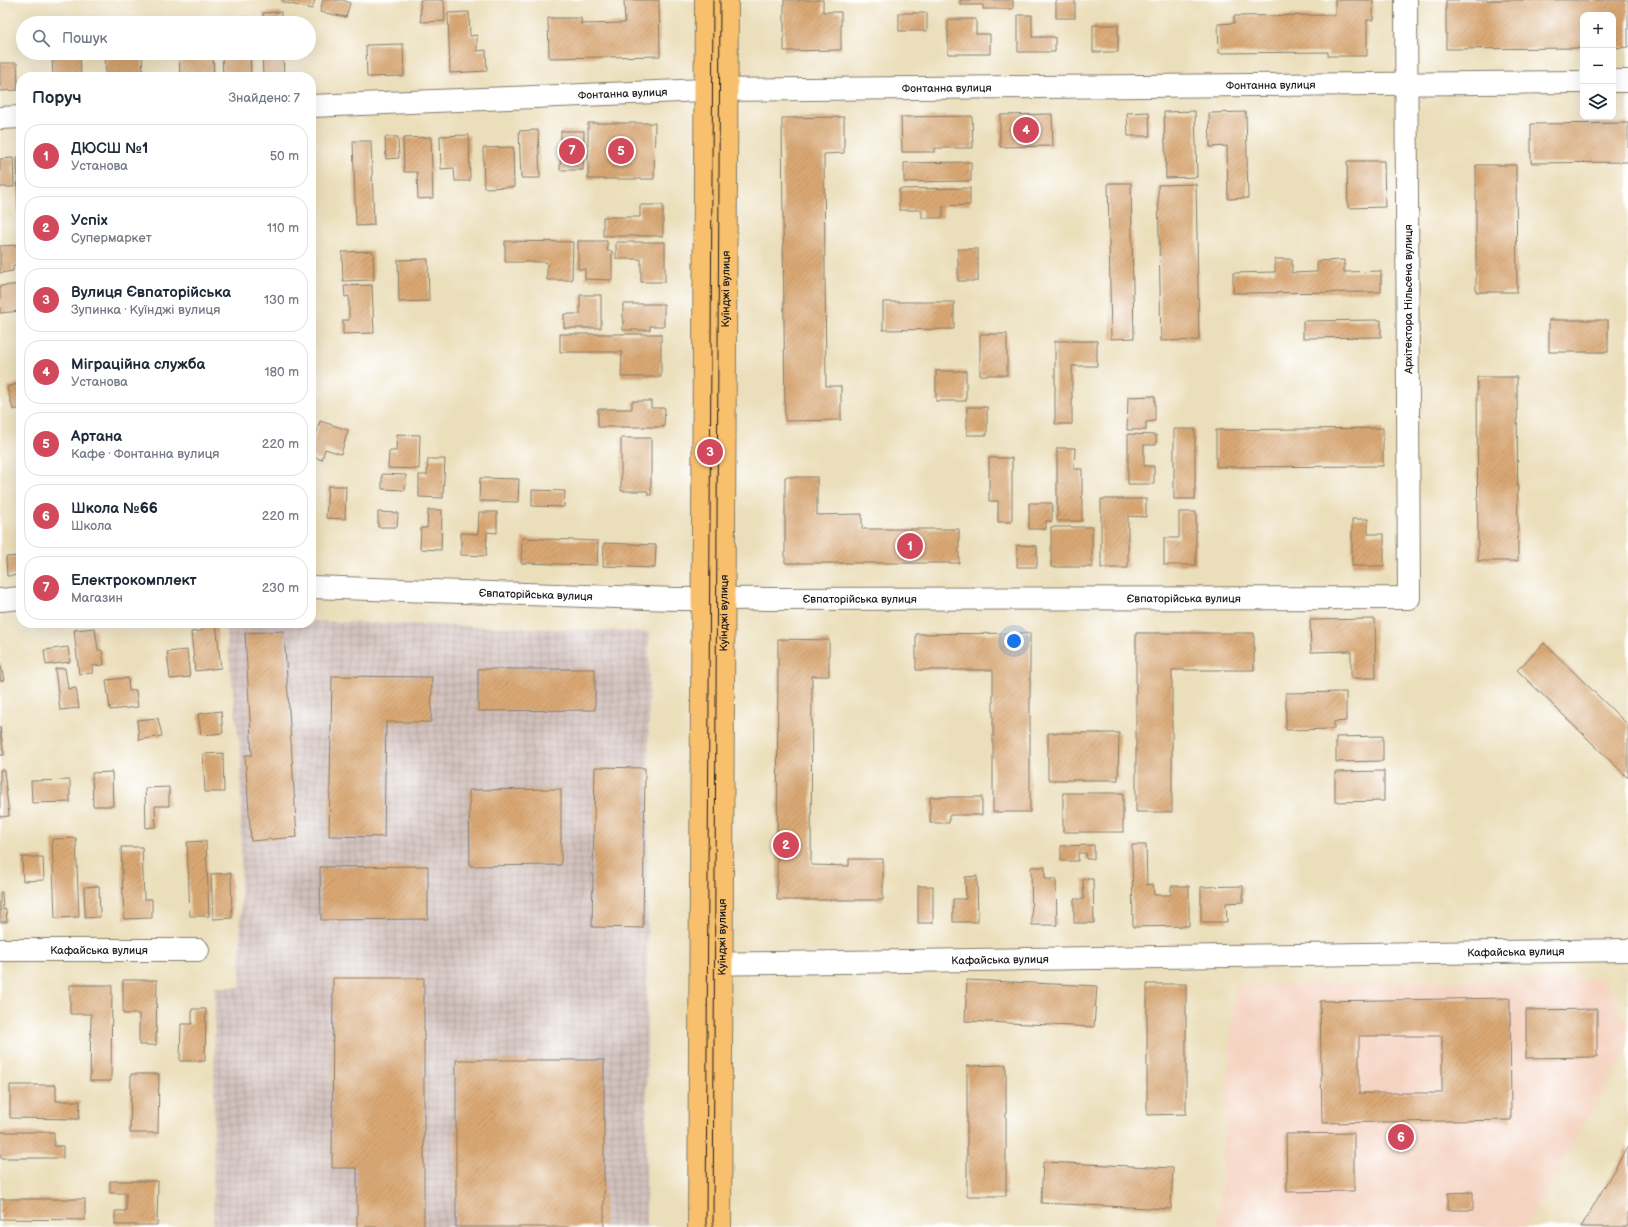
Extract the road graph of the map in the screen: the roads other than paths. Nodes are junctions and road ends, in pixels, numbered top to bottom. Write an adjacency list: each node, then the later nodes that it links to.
1 (706, 0): 8 (main road, Куїнджі вулиця)
2 (727, 0): 8 (main road, Куїнджі вулиця)
3 (1406, 0): 7 (street, Архітектора Нільсена вулиця)
4 (1616, 81): 5 (street)
5 (1628, 81)
6 (1580, 82): 7 (street, Фонтанна вулиця)
7 (1407, 83): 8 (street, Фонтанна вулиця); 14 (street, Архітектора Нільсена вулиця)
8 (716, 90): 9 (street, Фонтанна вулиця); 15 (main road, Куїнджі вулиця)
9 (316, 106)
10 (0, 118): 11 (street)
11 (16, 118)
12 (316, 587): 15 (street, Євпаторійська вулиця)
13 (16, 598): 16 (street)
14 (1410, 598): 15 (street, Євпаторійська вулиця)
15 (713, 599): 20 (main road, Куїнджі вулиця)
16 (0, 600)
17 (0, 950): 18 (street, Кафайська вулиця)
18 (198, 950)
19 (1628, 950): 20 (street, Кафайська вулиця)
20 (711, 964): 21 (main road, Куїнджі вулиця); 22 (main road, Куїнджі вулиця)
21 (699, 1227)
22 (720, 1227)

